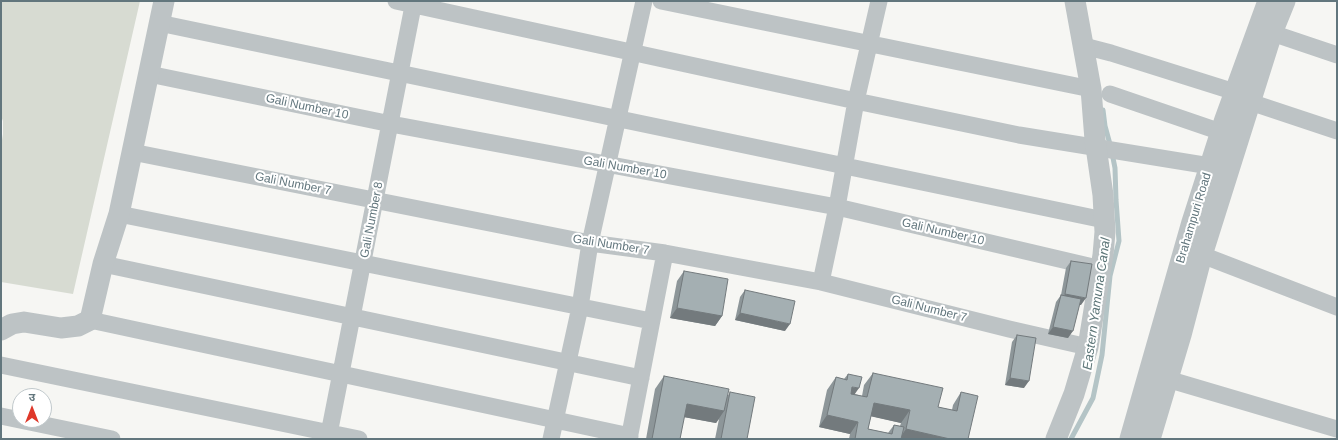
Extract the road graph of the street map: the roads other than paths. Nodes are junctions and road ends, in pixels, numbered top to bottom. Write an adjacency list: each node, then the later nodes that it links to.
1 (164, 1): 10 (street)
2 (396, 1): 9 (street)
3 (644, 1): 14 (street)
4 (661, 1): 12 (street)
5 (879, 1): 12 (street)
6 (1074, 1): 13 (street)
7 (1268, 1): 19 (street, Brahampuri Road)
8 (1285, 1): 11 (street, Brahampuri Road)
9 (414, 3): 14 (street); 16 (street, Gali Number 8)
10 (159, 23): 16 (street); 17 (street)
11 (1272, 33): 15 (street); 19 (street, Brahampuri Road)
12 (870, 44): 18 (street); 20 (street)
13 (1084, 46): 18 (street); 19 (street)
14 (633, 52): 20 (street); 21 (street)
15 (1337, 55)
16 (400, 73): 21 (street); 22 (street, Gali Number 8)
17 (149, 74): 22 (street, Gali Number 10); 26 (street)
18 (1101, 91): 24 (street); 25 (street)
19 (1243, 97): 23 (street); 24 (street, Brahampuri Road); 29 (street, Brahampuri Road)
20 (856, 101): 25 (street); 28 (street)
21 (618, 119): 27 (street); 28 (street)
22 (391, 124): 27 (street, Gali Number 10); 30 (street, Gali Number 8)
23 (1337, 131)
24 (1221, 132): 29 (street, Brahampuri Road)
25 (1097, 148): 29 (street); 33 (street)
26 (132, 152): 30 (street, Gali Number 7); 32 (street)
27 (608, 165): 31 (street, Gali Number 10); 34 (street)
28 (845, 166): 31 (street); 33 (street)
29 (1219, 170): 36 (street, Brahampuri Road); 62 (street, Brahampuri Road)
30 (375, 200): 34 (street, Gali Number 7); 37 (street, Gali Number 8)
31 (837, 207): 39 (street, Gali Number 10); 40 (street)
32 (118, 214): 37 (street); 38 (street)
33 (1104, 220): 39 (street)
34 (590, 243): 35 (street, Gali Number 7); 41 (street)
35 (665, 254): 40 (street, Gali Number 7); 45 (street)
36 (1202, 255): 42 (street); 52 (street, Brahampuri Road)
37 (364, 263): 41 (street); 43 (street, Gali Number 8)
38 (103, 264): 43 (street); 44 (street)
39 (1101, 268): 47 (street)
40 (821, 282): 47 (street, Gali Number 7)
41 (580, 307): 45 (street); 48 (street)
42 (1337, 307)
43 (352, 318): 48 (street); 50 (street, Gali Number 8)
44 (90, 320): 46 (street); 50 (street)
45 (651, 321): 51 (street)
46 (1, 330)
47 (1088, 347): 61 (street)
48 (568, 363): 51 (street); 54 (street)
49 (1, 365): 56 (street)
50 (341, 374): 54 (street); 56 (street, Gali Number 8)
51 (641, 378): 57 (street)
52 (1167, 379): 55 (street); 63 (street, Brahampuri Road)
53 (1, 416): 58 (street)
54 (554, 420): 57 (street); 60 (street)
55 (1337, 429)
56 (328, 436): 59 (street)
57 (630, 438)
58 (112, 439)
59 (358, 439)
60 (551, 439)
61 (1056, 439)
62 (1130, 439)
63 (1150, 439)

